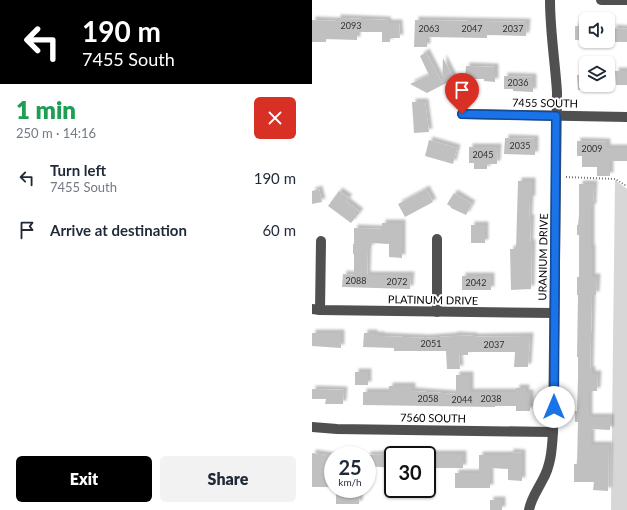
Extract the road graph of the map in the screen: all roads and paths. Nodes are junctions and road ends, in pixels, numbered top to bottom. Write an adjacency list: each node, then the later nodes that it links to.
1 (550, 0): 5 (street, URANIUM DRIVE)
2 (600, 0): 3 (street)
3 (627, 0)
4 (462, 114): 5 (street, 7455 SOUTH)
5 (556, 116): 6 (street, 7455 SOUTH); 13 (street, URANIUM DRIVE)
6 (627, 117)
7 (566, 177): 8 (path)
8 (627, 186)
9 (438, 239): 12 (street)
10 (321, 241): 11 (street)
11 (316, 310): 12 (street, PLATINUM DRIVE)
12 (437, 312): 13 (street, PLATINUM DRIVE)
13 (554, 313): 15 (street, URANIUM DRIVE)
14 (312, 427): 15 (street, 7560 SOUTH)
15 (553, 432): 16 (street, URANIUM DRIVE)
16 (529, 510)

